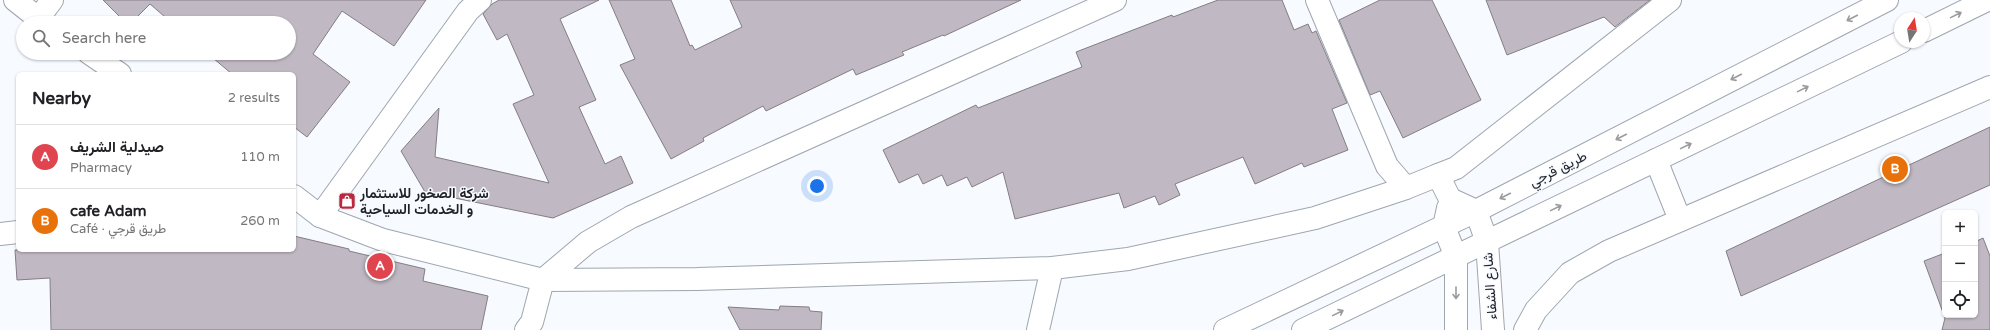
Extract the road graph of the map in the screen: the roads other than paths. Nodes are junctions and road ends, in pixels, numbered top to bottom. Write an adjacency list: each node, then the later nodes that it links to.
1 (15, 0): 9 (main road)
2 (52, 0): 10 (main road)
3 (480, 0): 22 (main road)
4 (1114, 0): 30 (main road)
5 (1317, 0): 18 (main road)
6 (1670, 0): 17 (main road)
7 (1886, 0): 21 (main road, طريق قرجي, one-way to 21)
8 (1987, 0): 11 (main road, one-way to 8)
9 (35, 16)
10 (44, 16)
11 (1930, 28)
12 (1894, 45): 16 (main road, one-way to 12)
13 (99, 60): 14 (main road)
14 (117, 72)
15 (1990, 87): 23 (main road)
16 (1656, 160): 23 (main road); 27 (main road, one-way to 16)
17 (1438, 175): 18 (main road); 20 (main road)
18 (1406, 188): 29 (main road)
19 (296, 198): 22 (main road)
20 (1450, 199): 21 (main road); 24 (main road)
21 (1476, 211): 24 (main road, طريق قرجي); 27 (main road, شارع الشفاء)
22 (320, 216): 30 (main road)
23 (1680, 220): 37 (main road)
24 (1444, 227): 28 (main road); 33 (main road, طريق قرجي)
25 (16, 232): 26 (main road)
26 (0, 234)
27 (1487, 242): 28 (main road); 36 (main road, شارع الشفاء)
28 (1456, 257): 34 (main road, one-way to 28); 35 (main road, one-way to 35)
29 (1052, 268): 30 (main road); 32 (main road)
30 (543, 280): 31 (main road)
31 (526, 330)
32 (1038, 330)
33 (1225, 330)
34 (1303, 330)
35 (1456, 330)
36 (1492, 330)
37 (1525, 330)

